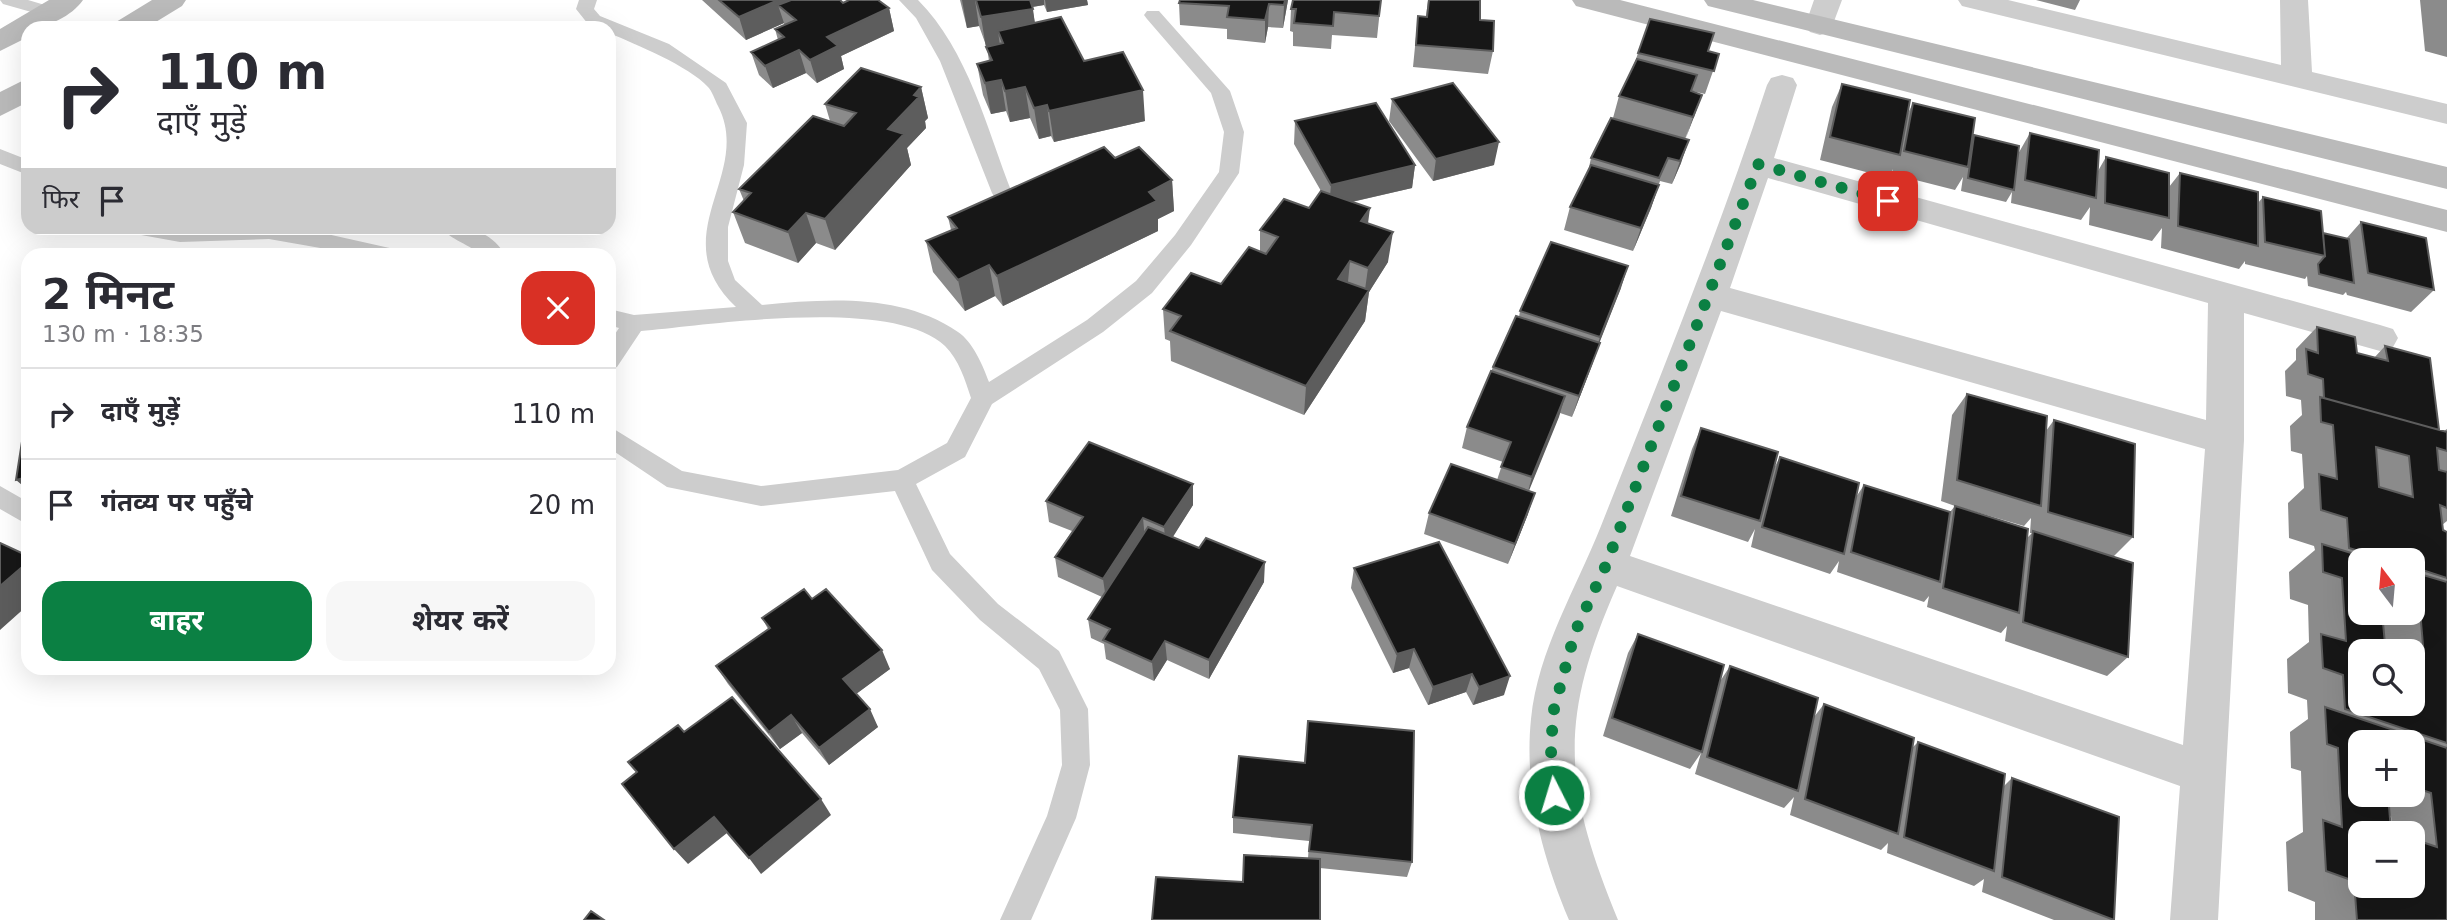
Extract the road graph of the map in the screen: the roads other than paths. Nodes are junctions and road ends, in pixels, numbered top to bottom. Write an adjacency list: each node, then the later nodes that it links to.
1 (9, 0): 9 (lane)
2 (172, 0): 13 (main road)
3 (588, 0): 14 (lane)
4 (908, 0): 27 (lane)
5 (1586, 0): 28 (main road)
6 (1718, 0): 10 (main road)
7 (1972, 0): 18 (street)
8 (2294, 0): 18 (street)
9 (59, 6): 12 (main road)
10 (1824, 13): 26 (main road)
11 (1153, 15): 40 (lane)
12 (34, 21)
13 (138, 21)
14 (596, 21)
15 (21, 29): 17 (main road)
16 (616, 29): 35 (lane)
17 (0, 42)
18 (2297, 80): 22 (street)
19 (1782, 85): 25 (street)
20 (21, 92): 21 (main road)
21 (0, 106)
22 (2447, 114)
23 (0, 156): 24 (lane)
24 (21, 164)
25 (1758, 164): 33 (street); 34 (street)
26 (2436, 175): 28 (main road)
27 (1002, 193)
28 (2439, 219)
29 (290, 235): 31 (lane)
30 (469, 235): 32 (lane)
31 (366, 248)
32 (487, 248)
33 (1709, 295): 41 (street); 46 (street)
34 (2226, 295): 38 (street); 41 (street)
35 (757, 313): 37 (lane); 40 (lane)
36 (616, 319): 37 (lane)
37 (634, 323): 39 (lane)
38 (2381, 338)
39 (616, 350)
40 (984, 398): 43 (lane)
41 (2225, 440): 47 (street)
42 (616, 441): 43 (lane)
43 (902, 480): 48 (lane)
44 (0, 496): 45 (lane)
45 (21, 510)
46 (1606, 565): 47 (street); 49 (street)
47 (2204, 773): 50 (street)
48 (1016, 920)
49 (1594, 920)
50 (2194, 920)

